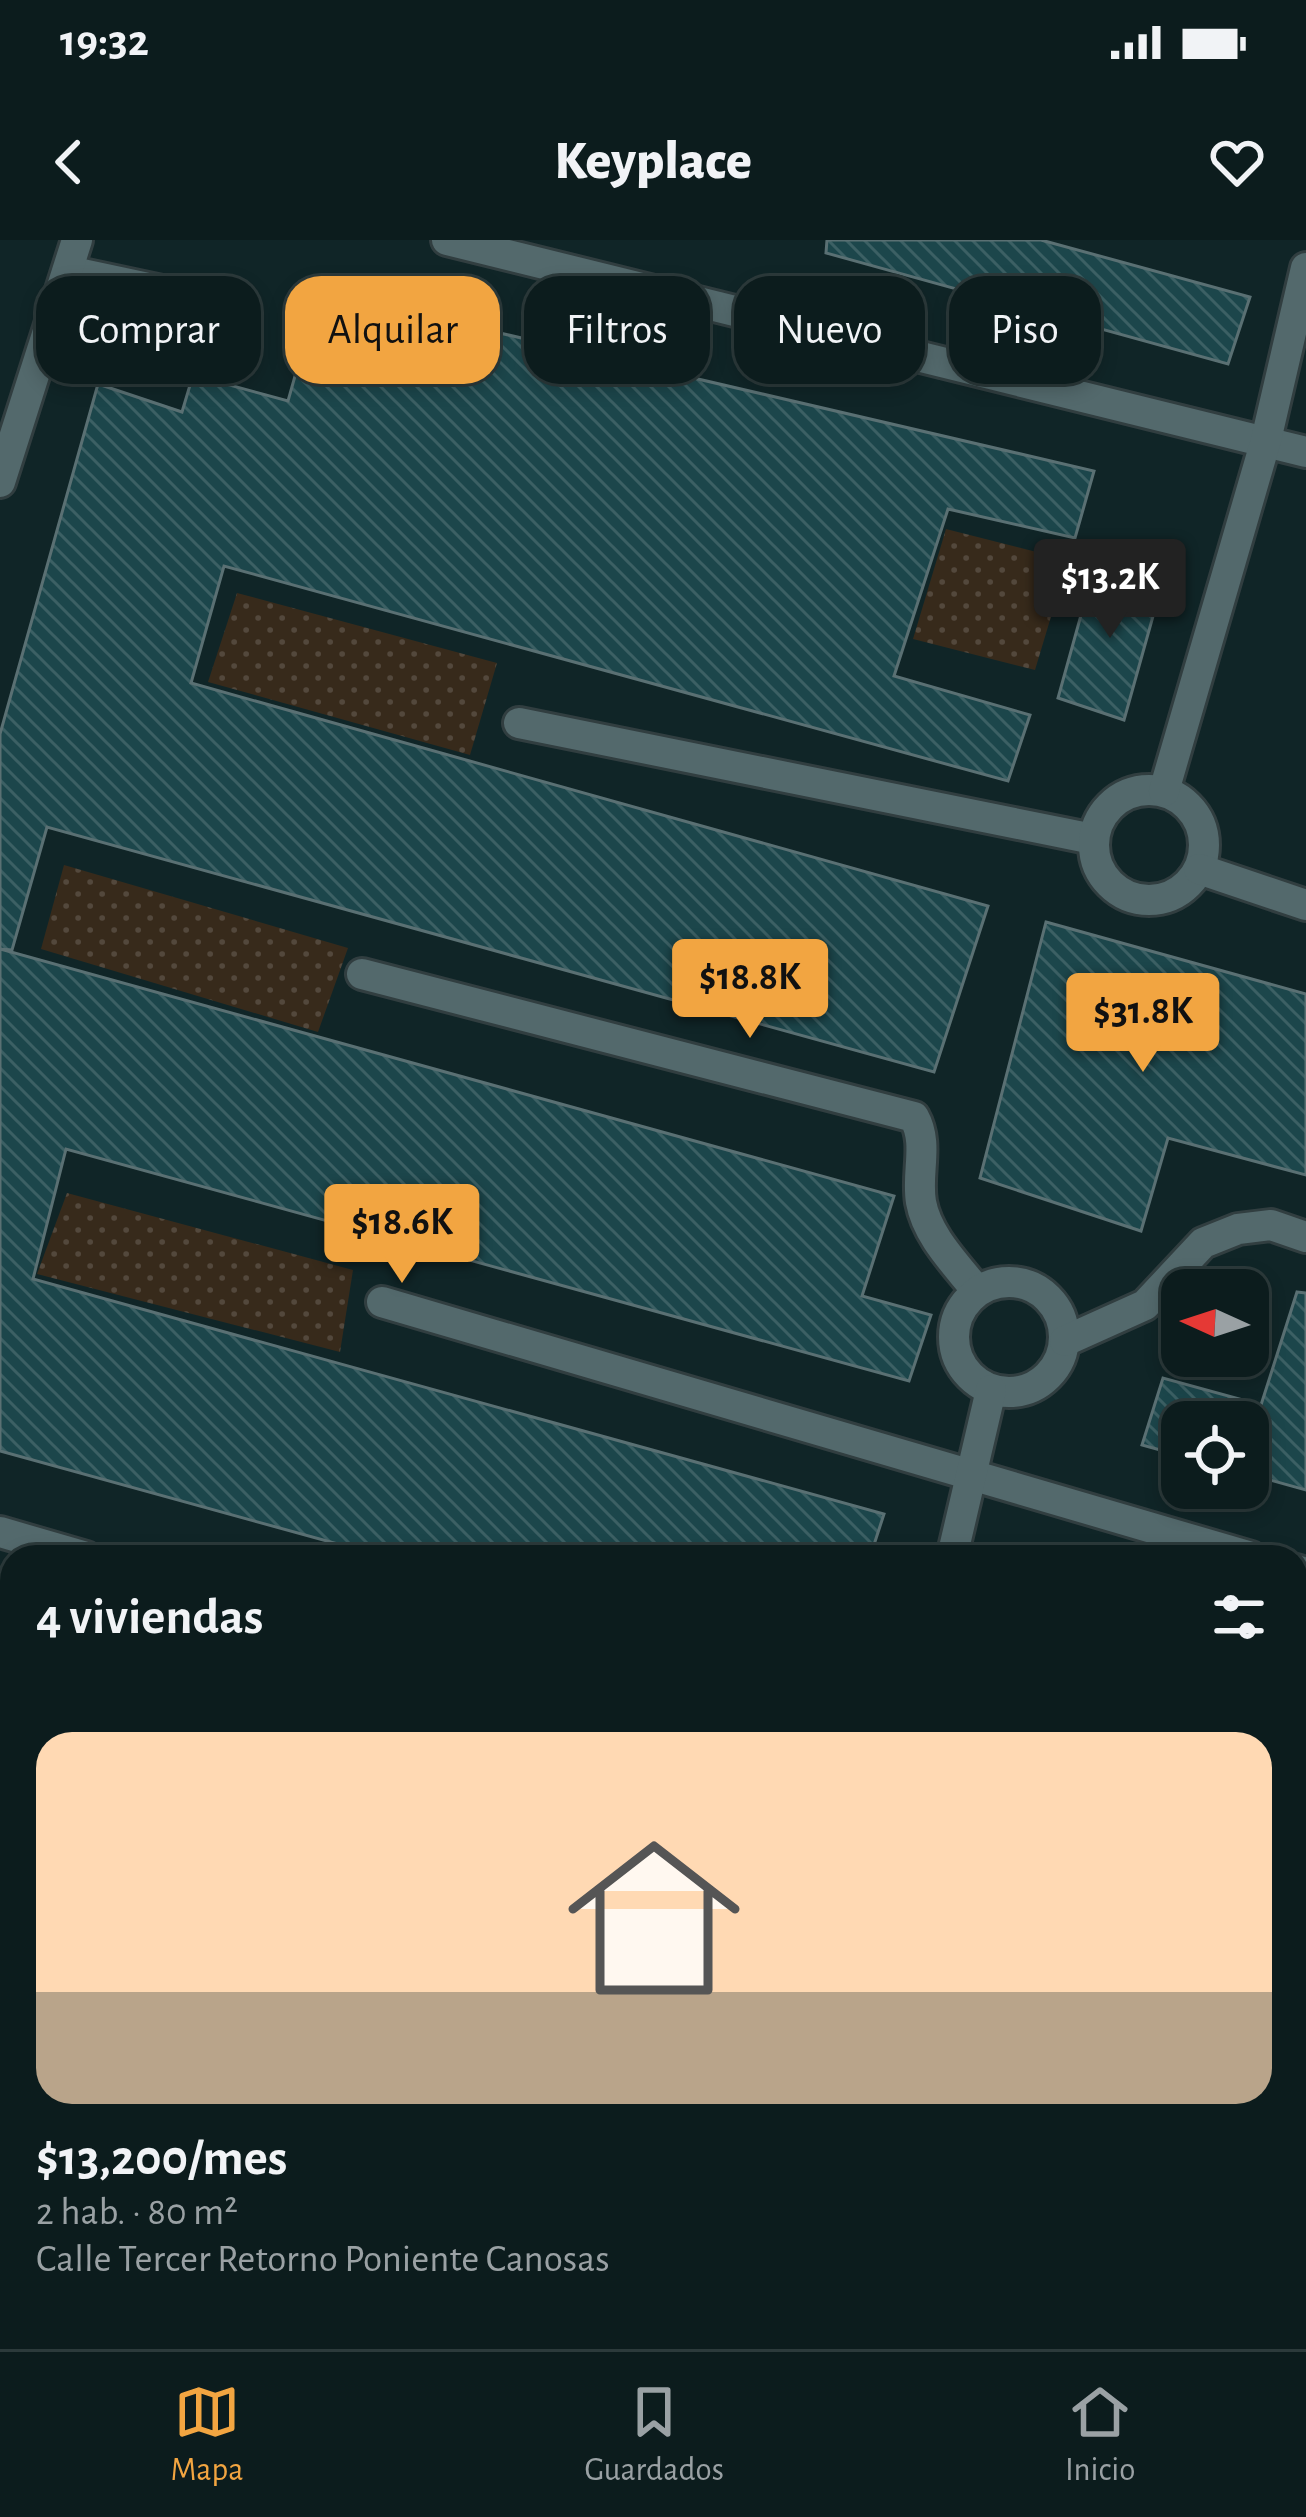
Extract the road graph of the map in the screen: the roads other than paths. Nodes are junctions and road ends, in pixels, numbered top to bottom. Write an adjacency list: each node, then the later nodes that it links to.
1 (77, 240): 4 (street)
2 (447, 240): 6 (street)
3 (1306, 268): 6 (street)
4 (68, 271): 5 (street); 8 (street)
5 (91, 276)
6 (1266, 440): 7 (street); 10 (street)
7 (1306, 452)
8 (0, 482)
9 (518, 722): 11 (street)
10 (1164, 791): 11 (street); 12 (street)
11 (1093, 839): 12 (street)
12 (1199, 869): 13 (street)
13 (1306, 904)
14 (362, 974): 16 (street)
15 (1306, 1237): 18 (street)
16 (977, 1291): 18 (street); 19 (street)
17 (382, 1302): 20 (street)
18 (1065, 1340): 19 (street)
19 (991, 1390): 20 (street)
20 (974, 1475): 23 (street); 24 (street)
21 (0, 1532): 22 (street)
22 (45, 1545)
23 (955, 1545)
24 (1210, 1545)

